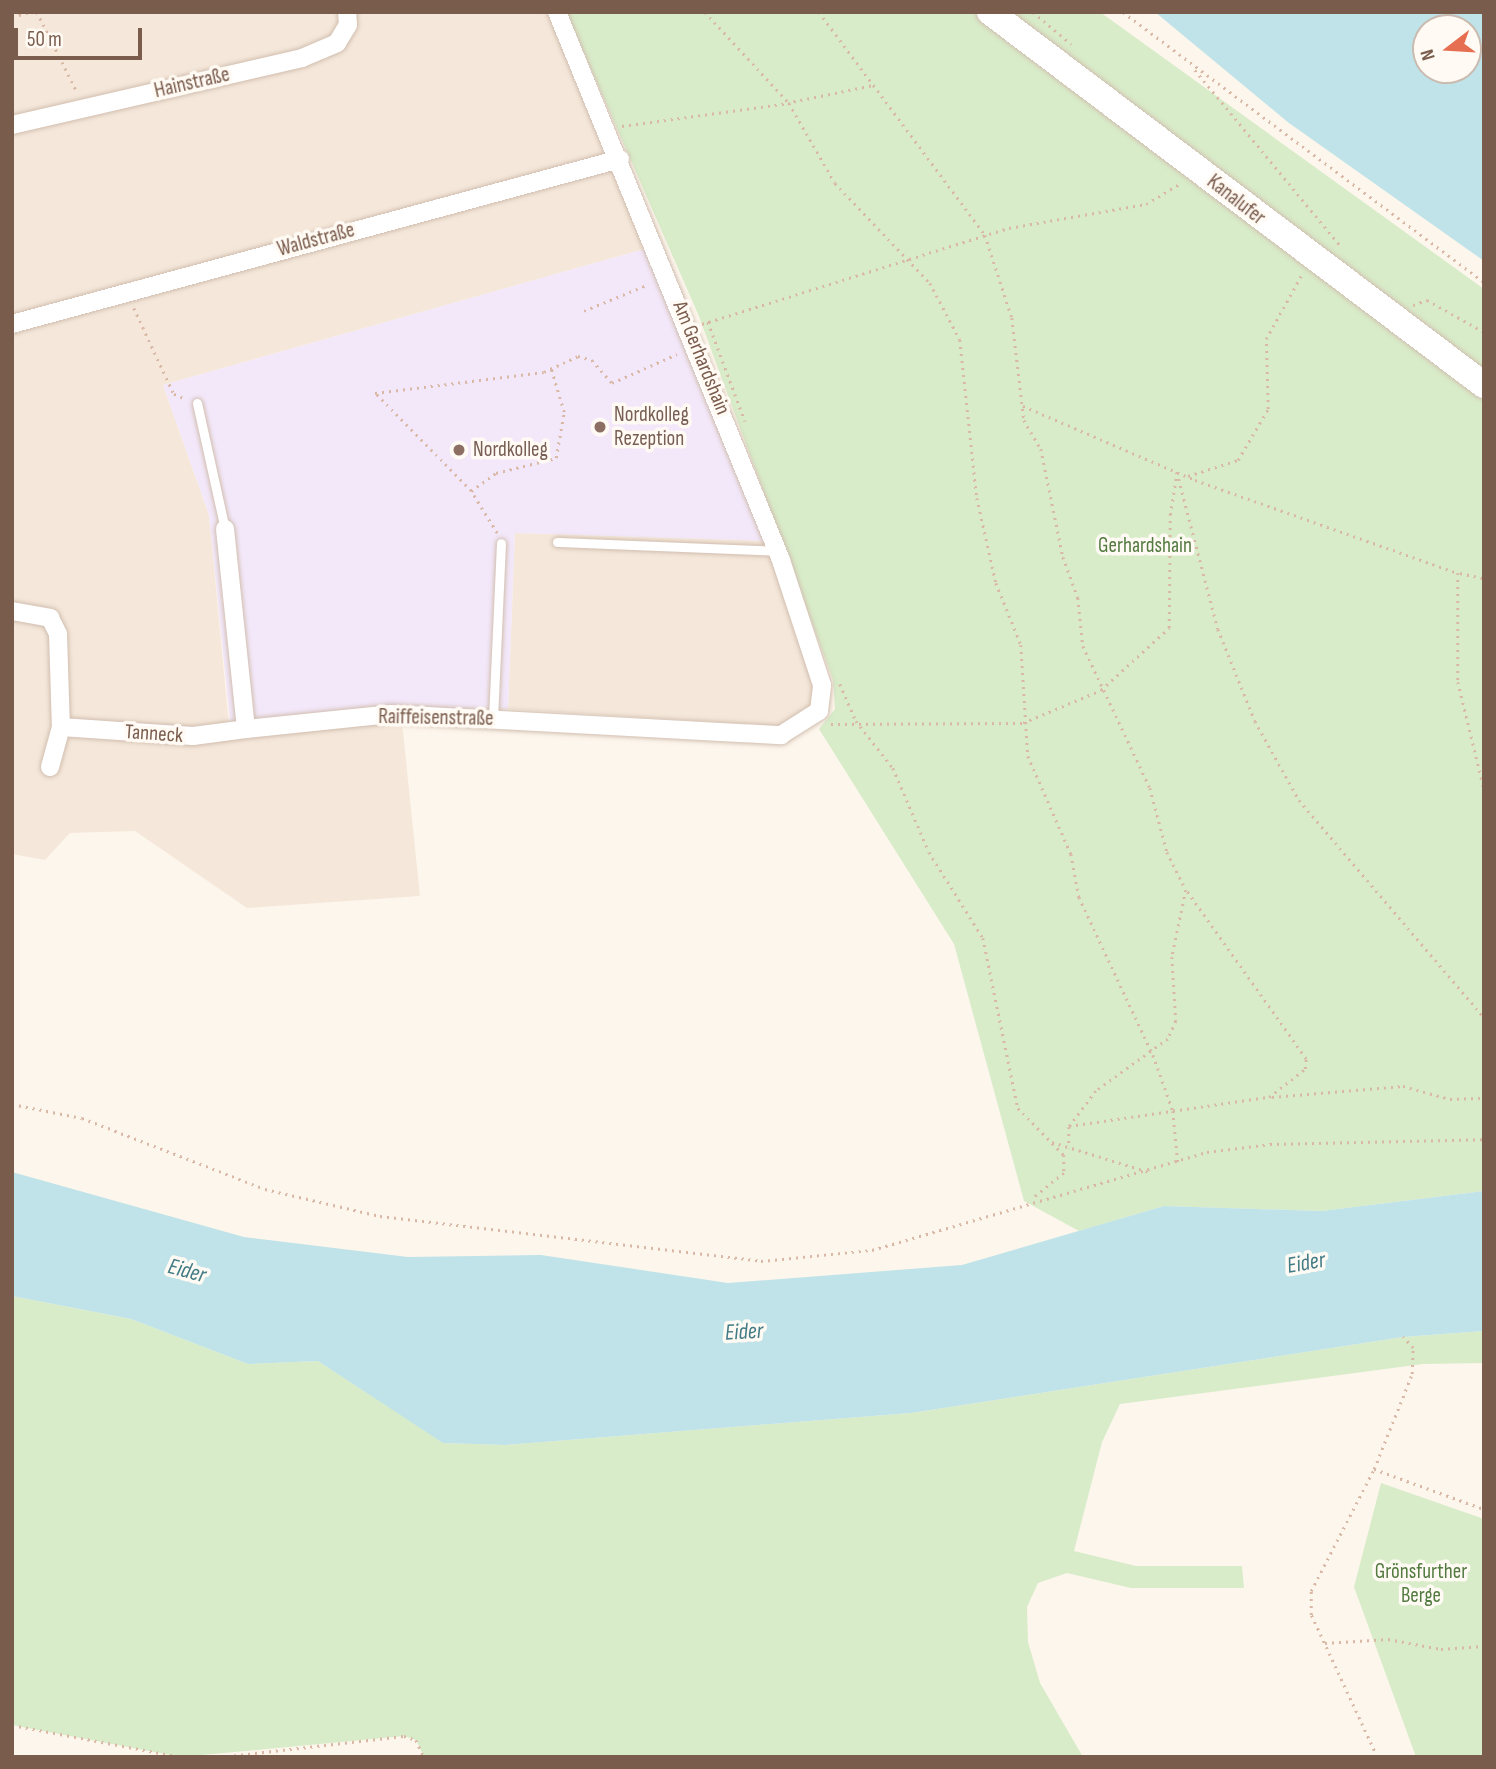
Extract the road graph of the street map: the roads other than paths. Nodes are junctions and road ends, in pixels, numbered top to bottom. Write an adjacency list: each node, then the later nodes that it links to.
1 (347, 12): 4 (street, Hainstraße)
2 (557, 12): 5 (street, Am Gerhardshain)
3 (990, 12): 7 (street, Kanalufer)
4 (12, 125)
5 (620, 159): 6 (street, Waldstraße); 12 (street, Am Gerhardshain)
6 (12, 324)
7 (1484, 385)
8 (197, 403): 9 (lane)
9 (225, 529): 17 (street)
10 (557, 542): 12 (lane)
11 (501, 543): 15 (lane)
12 (778, 551): 14 (street, Am Gerhardshain)
13 (12, 611): 16 (street)
14 (819, 711): 15 (street, Raiffeisenstraße)
15 (493, 719): 17 (street, Raiffeisenstraße)
16 (61, 727): 17 (street, Tanneck); 18 (street)
17 (246, 729)
18 (50, 767)

